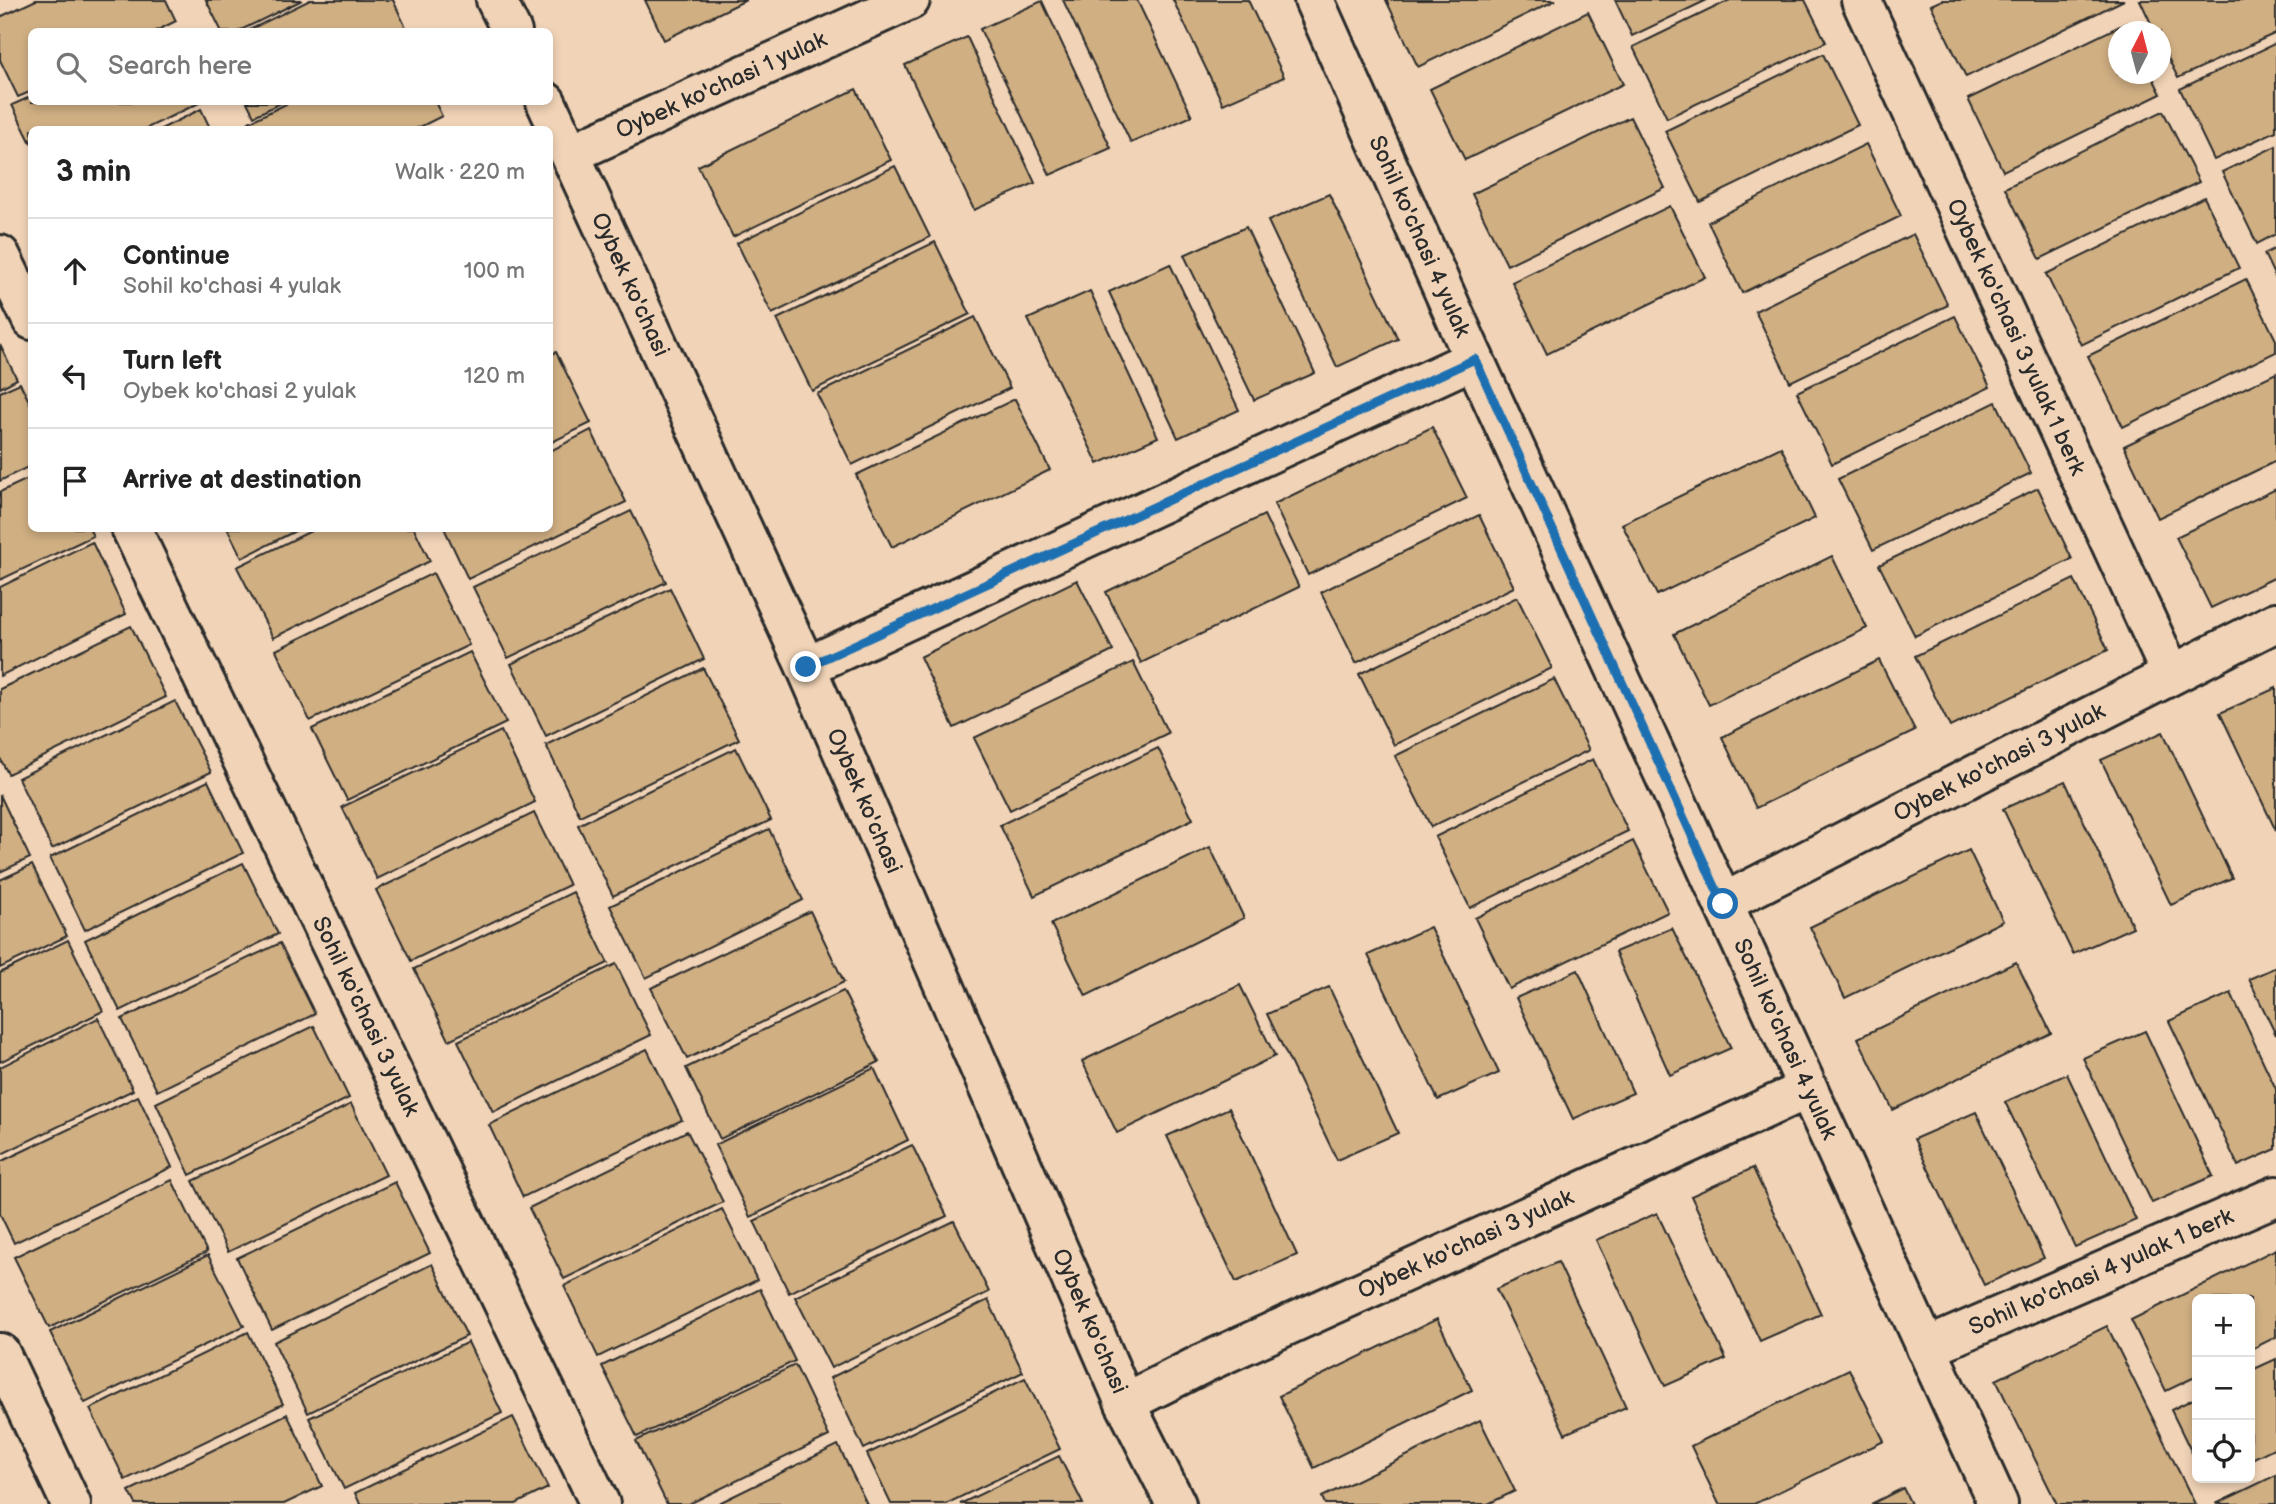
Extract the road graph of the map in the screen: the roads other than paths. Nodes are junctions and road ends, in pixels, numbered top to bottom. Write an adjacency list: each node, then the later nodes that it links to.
1 (496, 0): 5 (street)
2 (910, 0): 7 (street, Oybek ko'chasi 1 yulak)
3 (1314, 0): 10 (street, Sohil ko'chasi 4 yulak)
4 (1861, 0): 14 (street, Oybek ko'chasi 3 yulak 1 berk)
5 (510, 28)
6 (548, 105): 7 (street, Oybek ko'chasi)
7 (572, 153): 13 (street, Oybek ko'chasi)
8 (0, 255): 9 (street)
9 (28, 312)
10 (1475, 359): 13 (street); 15 (street, Sohil ko'chasi 4 yulak)
11 (133, 532): 22 (street, Sohil ko'chasi 3 yulak)
12 (2276, 622): 14 (street, Oybek ko'chasi 3 yulak)
13 (806, 667): 20 (street, Oybek ko'chasi)
14 (2171, 674): 15 (street, Oybek ko'chasi 3 yulak)
15 (1723, 904): 16 (street, Sohil ko'chasi 4 yulak)
16 (1808, 1089): 18 (street, Sohil ko'chasi 4 yulak); 20 (street, Oybek ko'chasi 3 yulak)
17 (2276, 1196): 18 (street, Sohil ko'chasi 4 yulak 1 berk)
18 (1926, 1348): 24 (street, Sohil ko'chasi 4 yulak)
19 (0, 1353): 21 (street)
20 (1125, 1403): 23 (street, Oybek ko'chasi)
21 (71, 1504)
22 (600, 1504)
23 (1176, 1504)
24 (1998, 1504)

